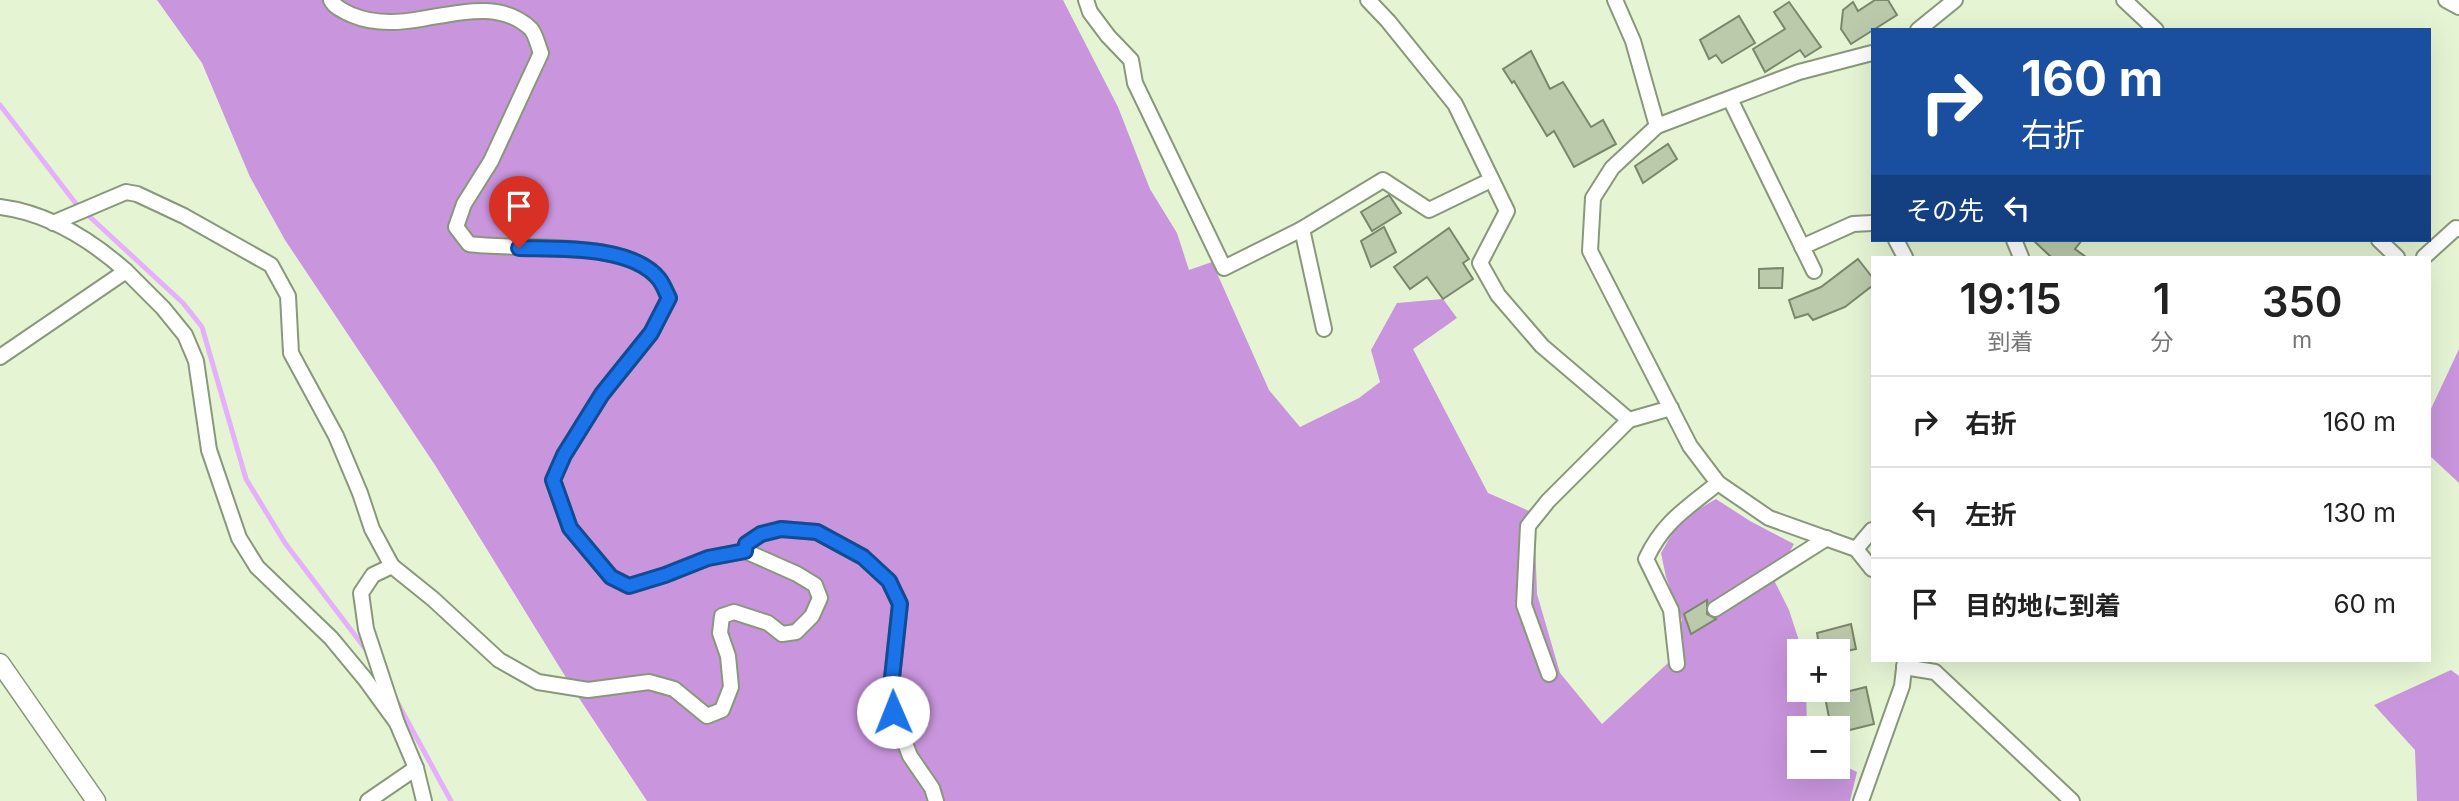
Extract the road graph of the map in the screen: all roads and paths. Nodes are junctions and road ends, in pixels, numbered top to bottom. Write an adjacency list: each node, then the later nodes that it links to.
1 (331, 0): 34 (street)
2 (1086, 0): 18 (street)
3 (1368, 0): 14 (street)
4 (1615, 0): 13 (street)
5 (1955, 0): 9 (street)
6 (2124, 0): 10 (street)
7 (2446, 0): 8 (street)
8 (2459, 7)
9 (1920, 28)
10 (2154, 28)
11 (1871, 52): 12 (street)
12 (1730, 99): 13 (street); 21 (street)
13 (1657, 126): 28 (street)
14 (1491, 180): 18 (street); 29 (street)
15 (0, 207): 16 (street)
16 (53, 223): 24 (street); 35 (street)
17 (1871, 223): 21 (street)
18 (1302, 229): 26 (street)
19 (2459, 229): 23 (street)
20 (2381, 242): 22 (street)
21 (1802, 247): 25 (street)
22 (2396, 256)
23 (2425, 256)
24 (126, 271): 27 (street); 42 (street)
25 (1814, 271)
26 (1324, 329)
27 (0, 357)
28 (1671, 408): 29 (street); 30 (street)
29 (1629, 420): 41 (street)
30 (1718, 484): 32 (street); 40 (street)
31 (1871, 531): 33 (street)
32 (1826, 538): 33 (street); 37 (street)
33 (1856, 549): 36 (street)
34 (745, 551): 35 (street); 47 (street)
35 (392, 566): 42 (street)
36 (1871, 568)
37 (1715, 609)
38 (0, 663): 44 (street)
39 (1905, 663): 48 (street); 49 (street)
40 (1677, 664)
41 (1549, 674)
42 (397, 723): 43 (street)
43 (416, 768): 45 (street); 46 (street)
44 (96, 801)
45 (368, 801)
46 (424, 801)
47 (936, 801)
48 (1861, 801)
49 (2073, 801)

